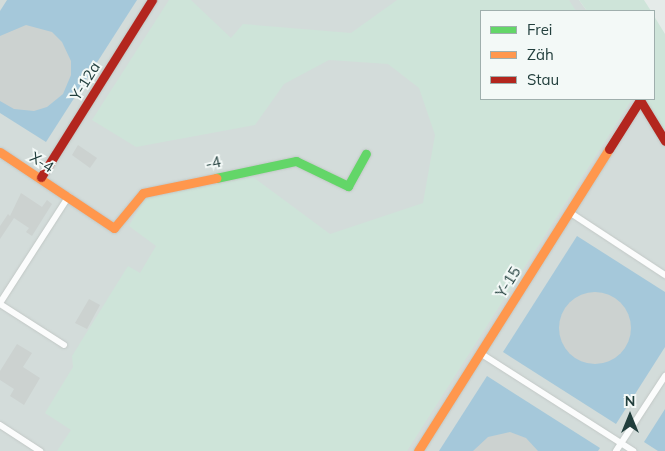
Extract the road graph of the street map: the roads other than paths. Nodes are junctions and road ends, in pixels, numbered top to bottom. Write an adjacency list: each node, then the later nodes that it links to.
1 (152, 0): 5 (street, Y-12a)
2 (665, 140): 7 (street, Y-15)
3 (0, 152): 5 (street, X-4)
4 (366, 154): 6 (street, -4)
5 (40, 177): 6 (street, X-4)
6 (69, 196): 9 (street)
7 (569, 212): 8 (street); 11 (street, Y-15)
8 (665, 275)
9 (0, 304): 10 (street)
10 (64, 345)
11 (480, 353): 14 (street); 16 (street, Y-15)
12 (665, 376): 14 (street)
13 (0, 425): 15 (street)
14 (621, 443): 17 (street); 18 (street)
15 (40, 451)
16 (418, 451)
17 (616, 451)
18 (633, 451)

